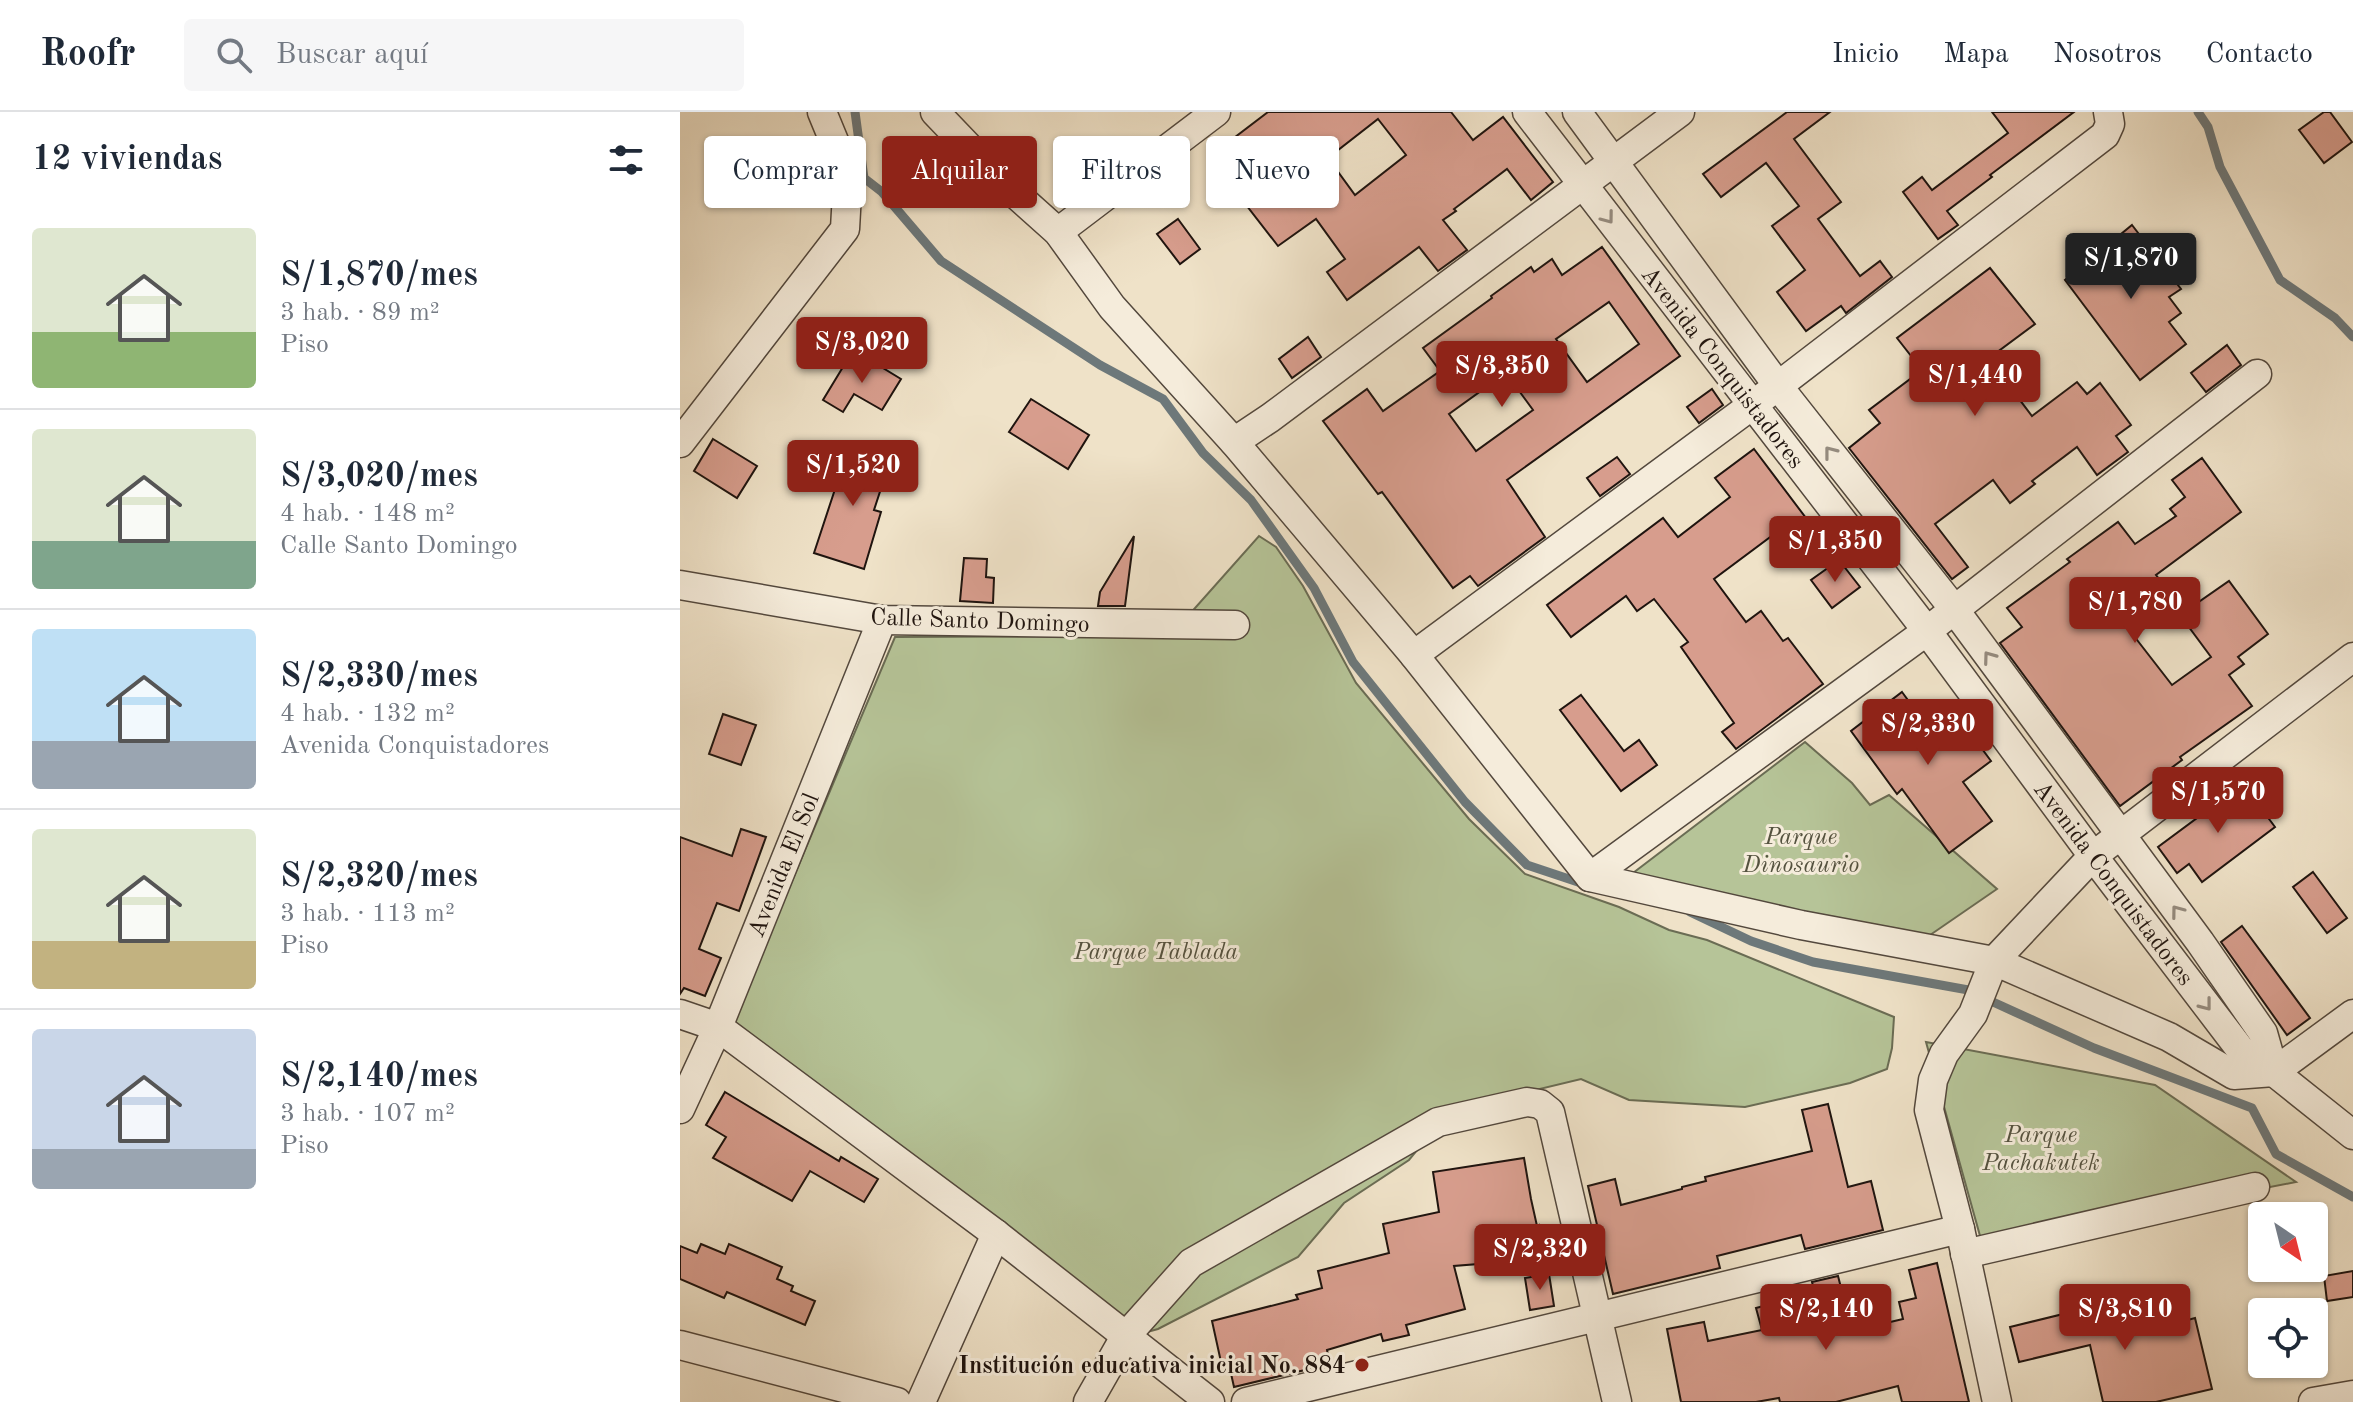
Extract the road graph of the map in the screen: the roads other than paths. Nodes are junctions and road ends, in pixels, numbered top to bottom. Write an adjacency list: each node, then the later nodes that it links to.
1 (822, 112): 15 (street)
2 (935, 112): 10 (street)
3 (1216, 112): 10 (street)
4 (1527, 112): 9 (street, Avenida Conquistadores)
5 (1577, 112): 8 (street, Avenida Conquistadores)
6 (1680, 112): 8 (street)
7 (2108, 112): 12 (street)
8 (1615, 161): 9 (street); 12 (street, Avenida Conquistadores)
9 (1583, 185): 13 (street, Avenida Conquistadores, one-way to 13); 14 (street)
10 (1058, 232): 14 (street)
11 (2257, 374): 17 (street)
12 (1778, 386): 13 (street); 17 (street, Avenida Conquistadores, one-way to 12)
13 (1752, 406): 20 (street, Avenida Conquistadores); 21 (street)
14 (1234, 442): 21 (street)
15 (680, 443)
16 (680, 585): 18 (street, Calle Santo Domingo)
17 (1954, 609): 20 (street); 23 (street, Avenida Conquistadores, one-way to 17)
18 (882, 620): 19 (street, Calle Santo Domingo); 29 (street, Avenida El Sol)
19 (1235, 625)
20 (1927, 631): 24 (street, Avenida Conquistadores); 25 (street)
21 (1414, 655): 25 (street)
22 (2353, 657): 23 (street)
23 (2121, 836): 24 (street); 30 (street, Avenida Conquistadores, one-way to 23)
24 (2093, 856): 26 (street); 30 (street, Avenida Conquistadores, one-way to 30)
25 (1590, 877): 26 (street)
26 (1994, 961): 30 (street); 35 (street)
27 (680, 1014): 29 (street)
28 (2353, 1014): 30 (street)
29 (718, 1027): 31 (street, Avenida El Sol); 34 (street)
30 (2274, 1072): 32 (street, Avenida Conquistadores)
31 (680, 1109)
32 (2353, 1135)
33 (2255, 1187): 35 (street)
34 (996, 1234): 37 (street); 41 (street)
35 (1962, 1242): 36 (street); 46 (street)
36 (1598, 1319): 37 (street); 44 (street); 45 (street)
37 (1125, 1337): 42 (street); 43 (street)
38 (680, 1345): 40 (street)
39 (2353, 1395): 47 (street)
40 (884, 1401)
41 (921, 1402)
42 (1088, 1402)
43 (1210, 1402)
44 (1246, 1402)
45 (1617, 1402)
46 (1997, 1402)
47 (2313, 1402)

